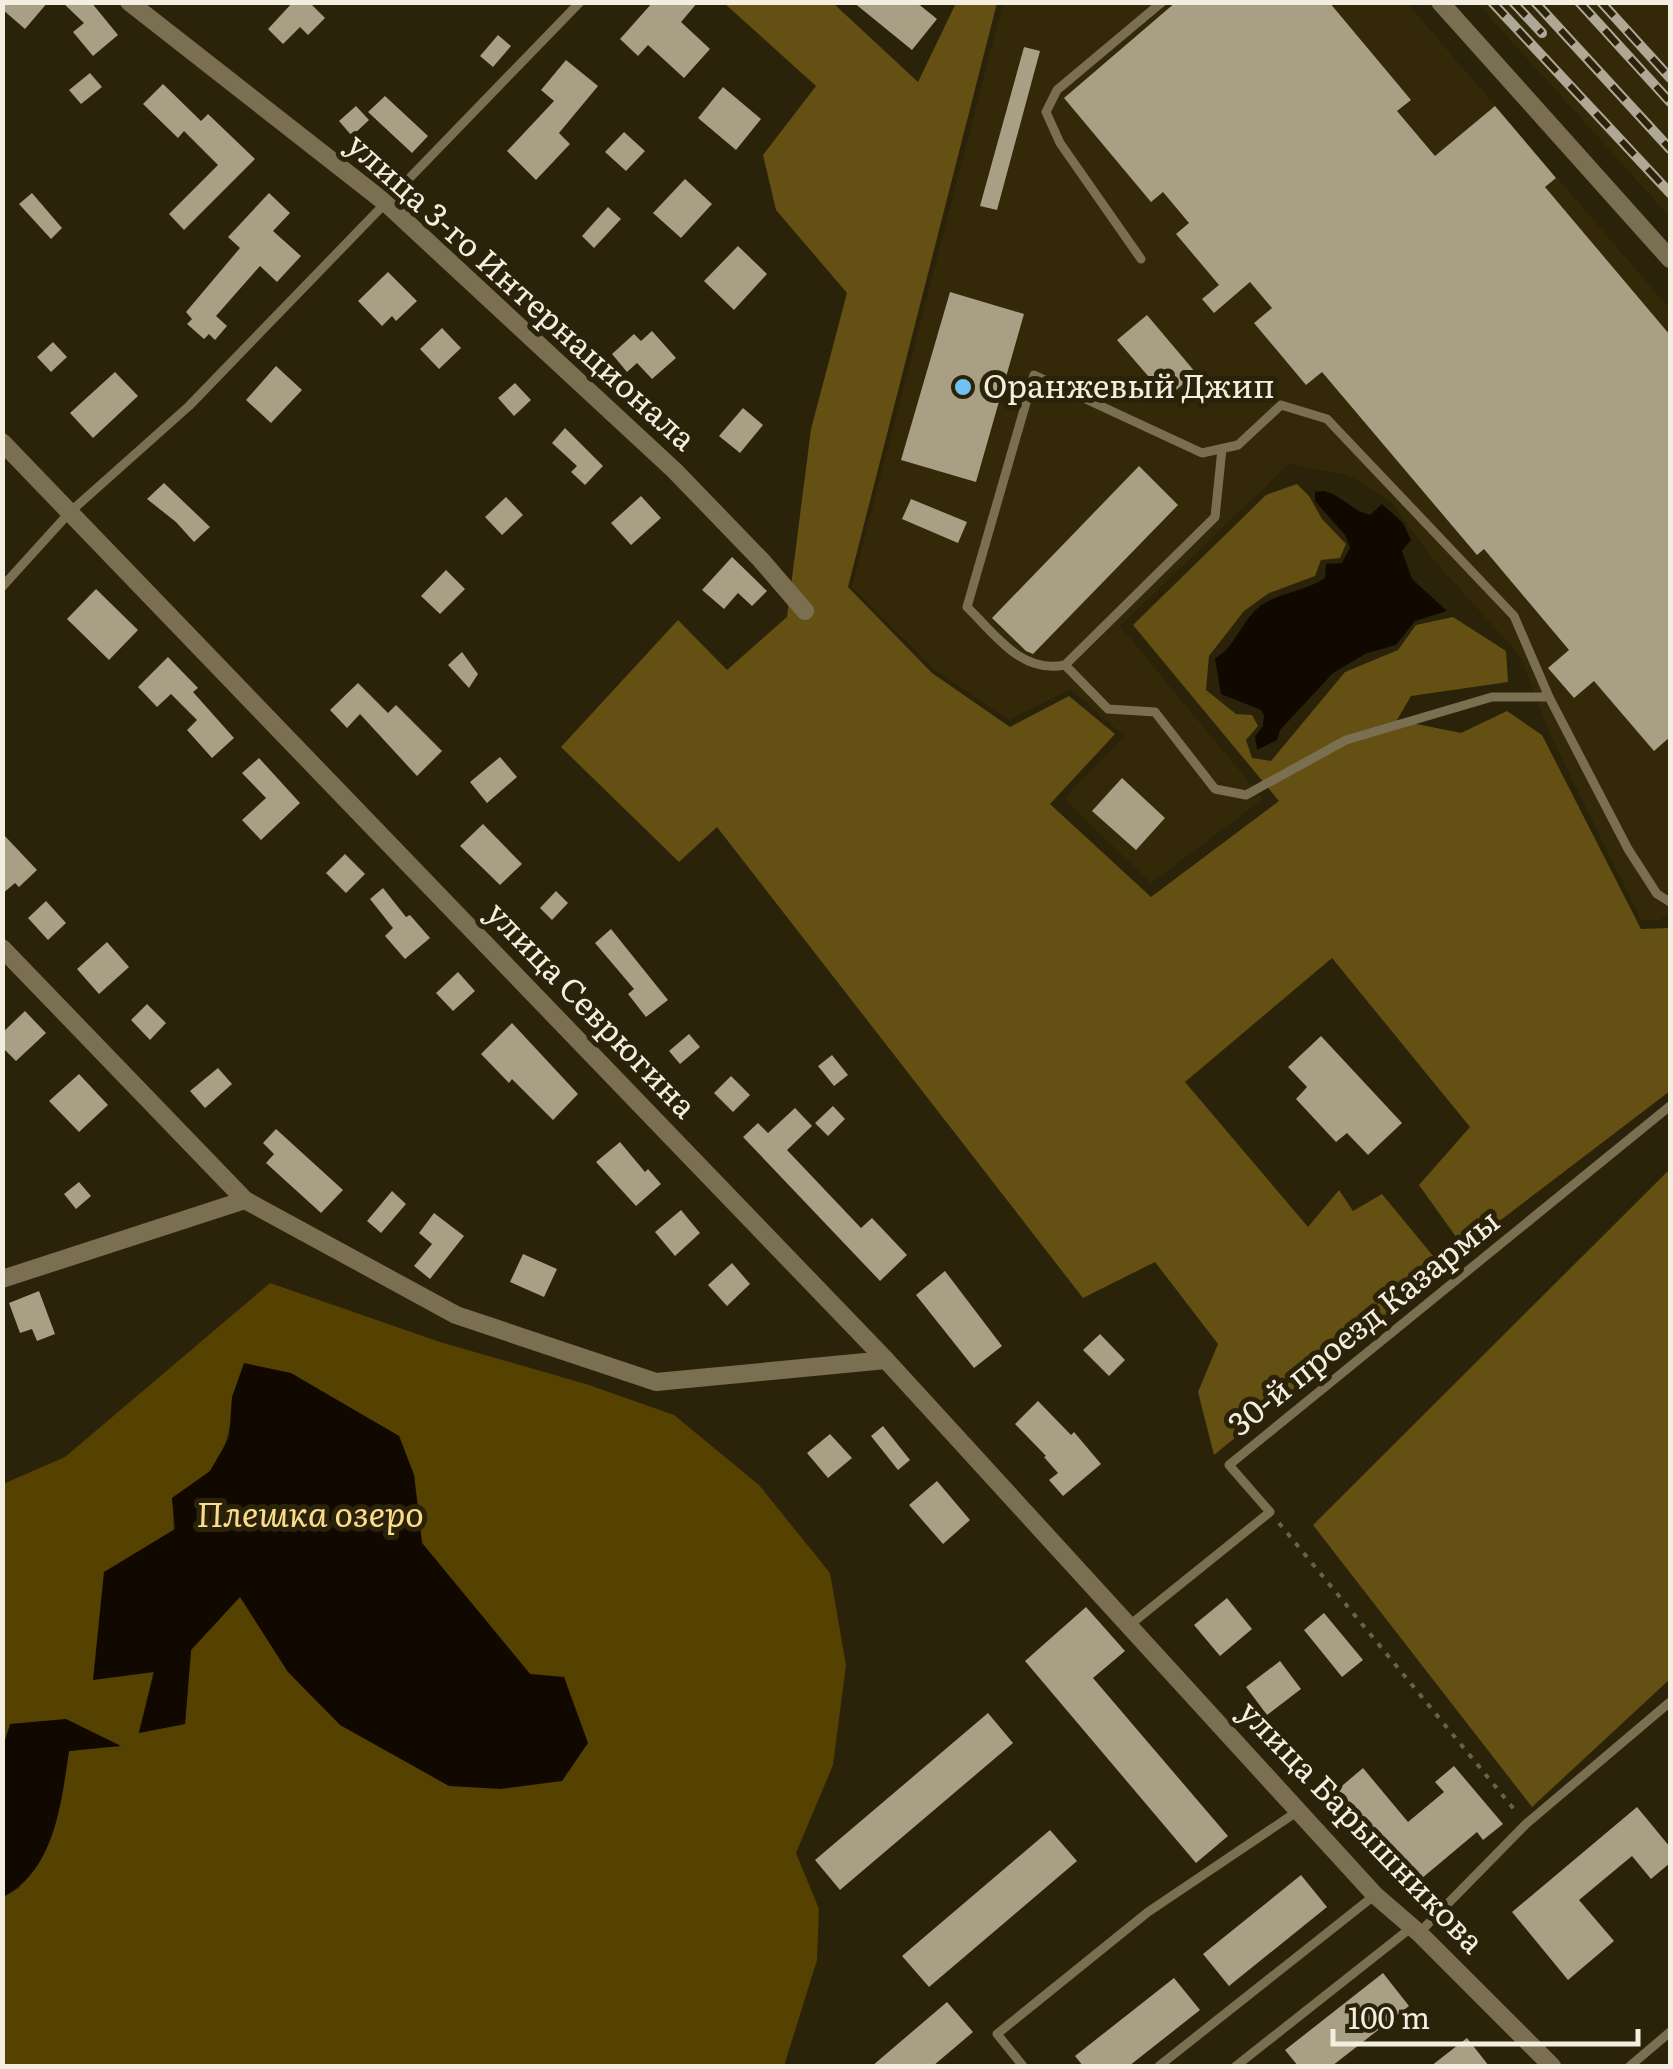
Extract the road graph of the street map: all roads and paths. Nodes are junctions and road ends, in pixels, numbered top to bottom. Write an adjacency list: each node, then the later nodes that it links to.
1 (130, 2): 5 (street, улица 3-го Интернационала)
2 (580, 2): 5 (lane)
3 (1162, 2): 6 (lane)
4 (1440, 2): 7 (street)
5 (386, 204): 10 (lane); 12 (street, улица 3-го Интернационала)
6 (1141, 259)
7 (1670, 259)
8 (2, 442): 10 (street, улица Севрюгина)
9 (1222, 449): 13 (lane); 13 (lane); 14 (lane)
10 (70, 512): 11 (lane); 20 (street, улица Севрюгина)
11 (2, 587)
12 (805, 610)
13 (1064, 665): 14 (lane)
14 (1548, 697): 15 (lane)
15 (1670, 902)
16 (2, 948): 18 (street)
17 (1670, 1106): 21 (lane, 30-й проезд Казармы)
18 (245, 1200): 19 (street); 20 (street)
19 (2, 1279)
20 (886, 1360): 22 (street, улица Севрюгина)
21 (1270, 1512): 22 (lane); 25 (path)
22 (1131, 1624): 24 (street, улица Барышникова)
23 (1670, 1702): 25 (lane)
24 (1298, 1811): 26 (street, улица Барышникова); 30 (lane)
25 (1526, 1824): 27 (lane)
26 (1375, 1894): 27 (street, улица Барышникова); 31 (lane)
27 (1416, 1930): 29 (street, улица Барышникова); 32 (lane)
28 (1670, 2032): 33 (lane)
29 (1544, 2064)
30 (1023, 2066)
31 (1160, 2066)
32 (1236, 2066)
33 (1630, 2066)

